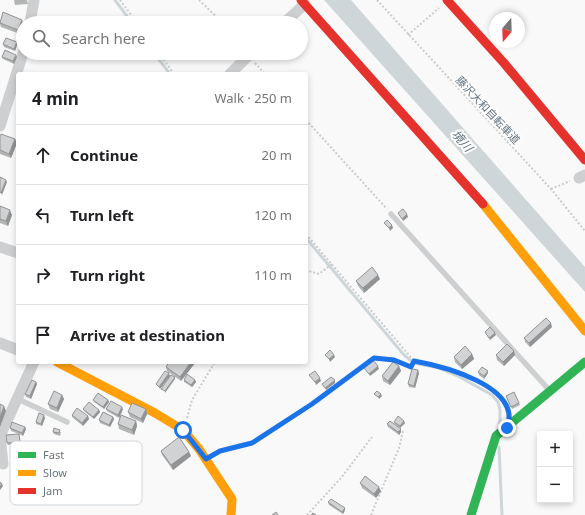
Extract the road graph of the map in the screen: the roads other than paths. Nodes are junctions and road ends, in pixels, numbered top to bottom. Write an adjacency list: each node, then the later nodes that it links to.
1 (34, 0): 4 (street)
2 (448, 0): 13 (street)
3 (303, 2): 5 (street); 17 (street)
4 (31, 16)
5 (290, 16)
6 (22, 60): 8 (street)
7 (244, 60): 9 (street)
8 (20, 72)
9 (232, 72)
10 (16, 93): 11 (street)
11 (14, 105): 12 (street)
12 (0, 126)
13 (585, 160)
14 (391, 214): 23 (lane)
15 (0, 246): 16 (street)
16 (16, 252)
17 (585, 331)
18 (0, 343): 19 (street)
19 (16, 349)
20 (585, 362): 23 (street)
21 (33, 364): 24 (street)
22 (61, 364): 27 (street)
23 (550, 391): 28 (street)
24 (18, 399): 25 (lane); 26 (street)
25 (67, 422)
26 (3, 464)
27 (231, 515)
28 (471, 515)

